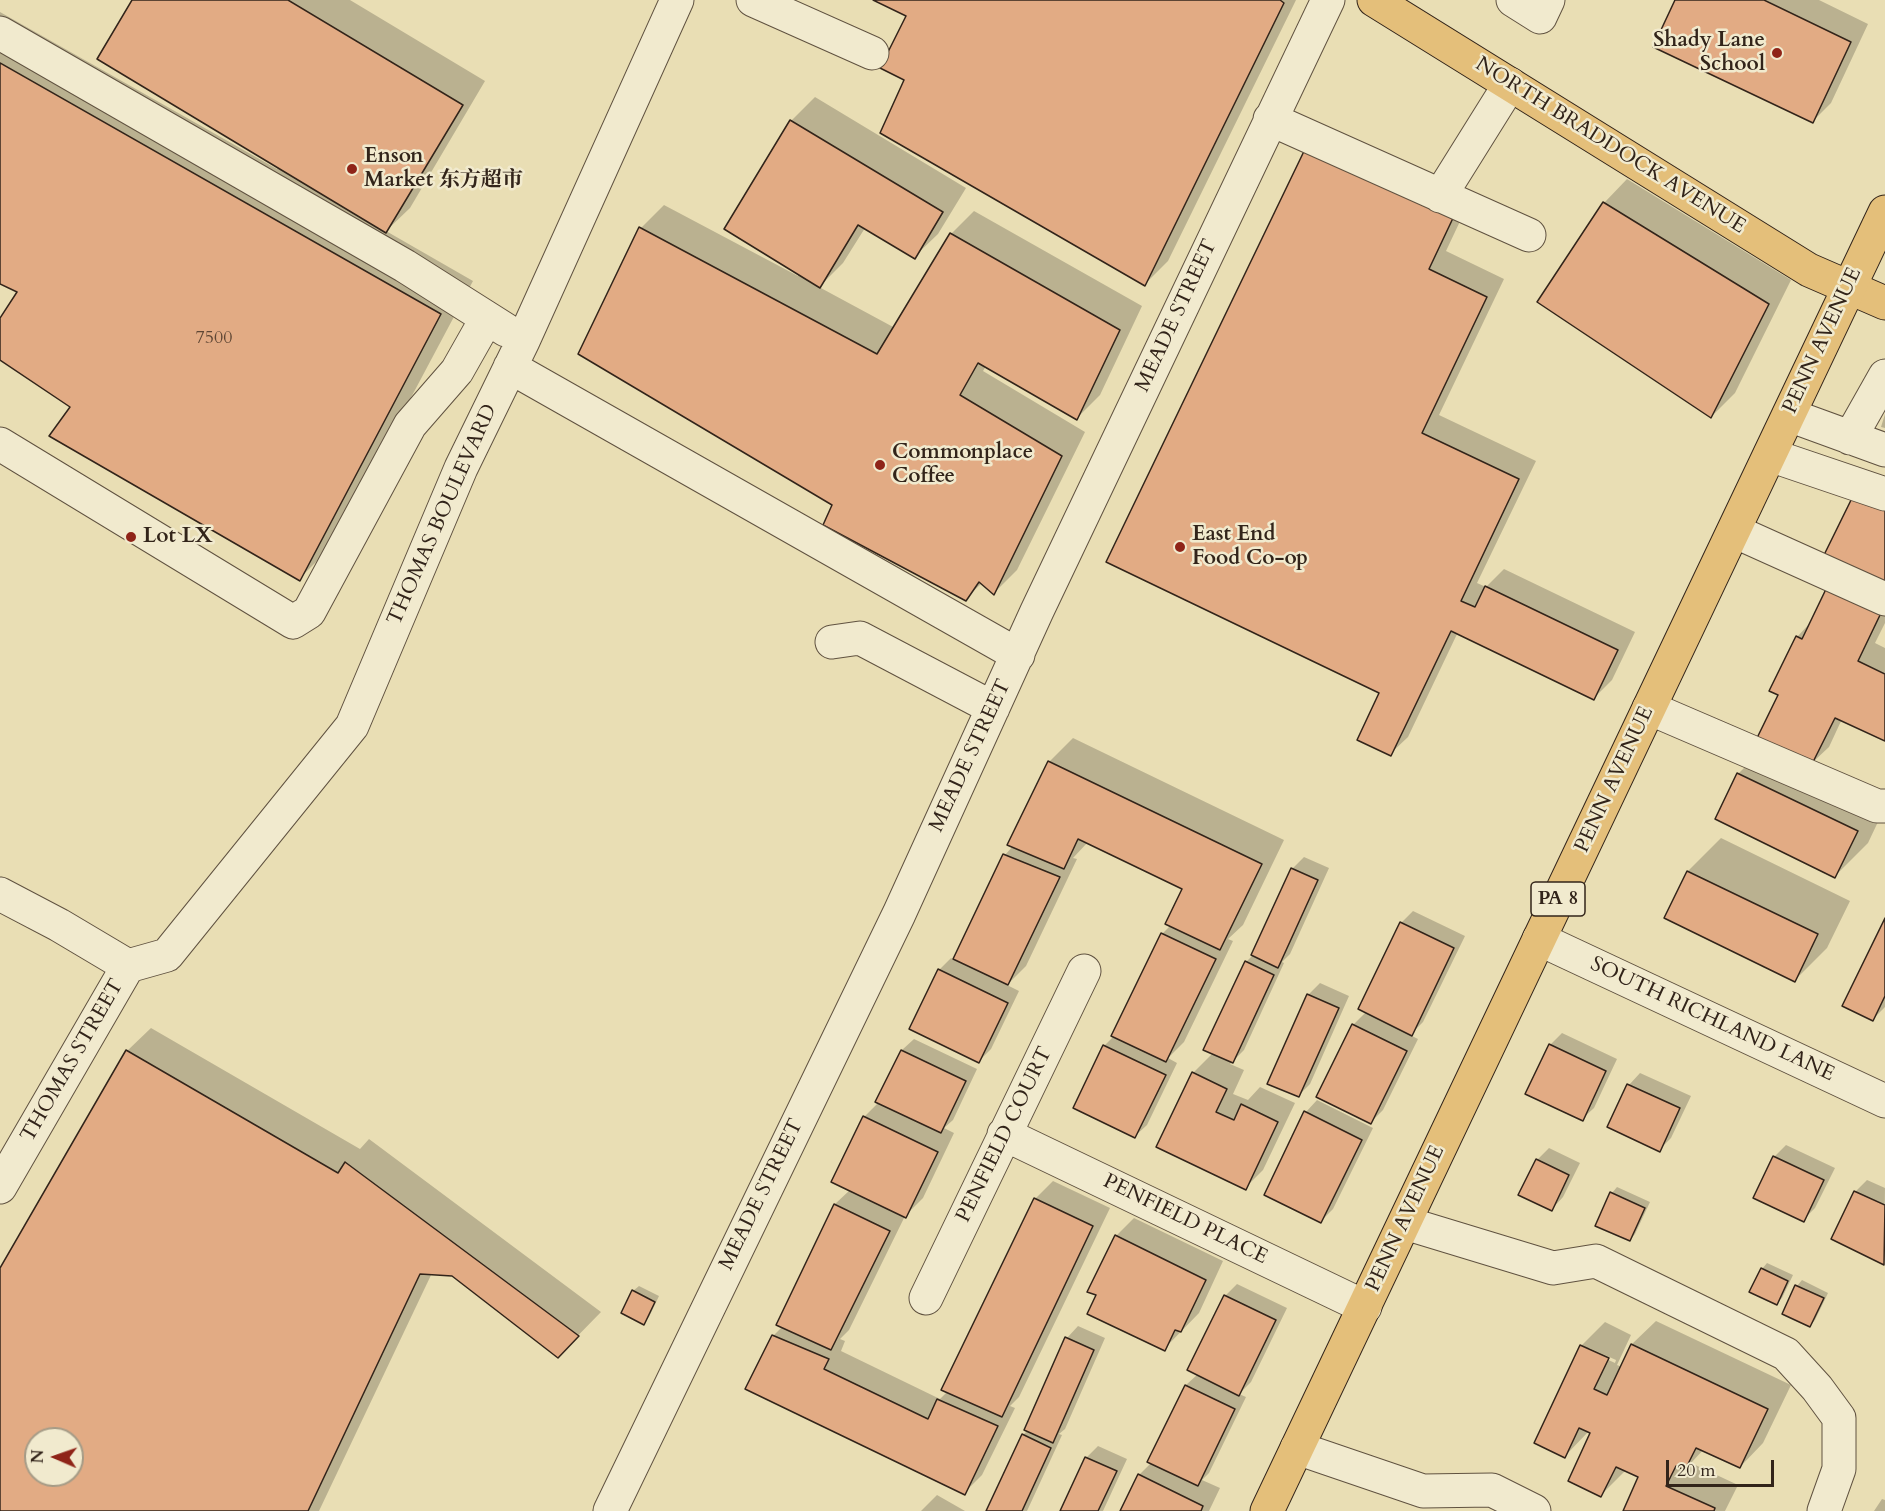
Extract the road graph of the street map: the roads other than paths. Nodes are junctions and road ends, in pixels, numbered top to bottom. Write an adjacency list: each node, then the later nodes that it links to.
1 (677, 0): 17 (street, THOMAS BOULEVARD)
2 (753, 0): 8 (street)
3 (1328, 0): 10 (street, MEADE STREET)
4 (1374, 0): 9 (main road, NORTH BRADDOCK AVENUE)
5 (1513, 0): 6 (street)
6 (1548, 0)
7 (0, 33): 16 (street)
8 (872, 53)
9 (1510, 84): 11 (street); 14 (main road, NORTH BRADDOCK AVENUE)
10 (1270, 119): 11 (street); 28 (street, MEADE STREET)
11 (1440, 196): 13 (street)
12 (1885, 212): 14 (main road, PENN AVENUE / PA 8)
13 (1529, 235)
14 (1848, 287): 15 (main road, NORTH BRADDOCK AVENUE); 19 (main road, PENN AVENUE / PA 8)
15 (1885, 303)
16 (488, 318): 17 (street); 21 (street)
17 (516, 354): 28 (street); 34 (street, THOMAS BOULEVARD)
18 (1885, 376): 20 (street)
19 (1789, 415): 20 (street); 23 (main road, PENN AVENUE / PA 8)
20 (1850, 438): 22 (street)
21 (0, 444)
22 (1885, 450)
23 (1770, 455): 24 (street); 25 (main road, PENN AVENUE / PA 8)
24 (1885, 494)
25 (1734, 531): 26 (street); 30 (main road, PENN AVENUE / PA 8)
26 (1885, 599)
27 (832, 642): 29 (street)
28 (1018, 655): 29 (street, MEADE STREET)
29 (993, 708): 43 (street, MEADE STREET)
30 (1649, 708): 31 (street); 33 (main road, PENN AVENUE / PA 8)
31 (1885, 806)
32 (0, 894): 34 (street)
33 (1539, 939): 36 (street, SOUTH RICHLAND LANE); 39 (main road, PENN AVENUE / PA 8)
34 (128, 966): 38 (street, THOMAS STREET)
35 (1084, 971): 37 (street, PENFIELD COURT)
36 (1885, 1101)
37 (1004, 1134): 40 (street, PENFIELD COURT); 41 (street, PENFIELD PLACE)
38 (0, 1187)
39 (1405, 1223): 41 (main road, PENN AVENUE / PA 8); 46 (street)
40 (926, 1298)
41 (1365, 1307): 42 (main road, PENN AVENUE / PA 8)
42 (1297, 1448): 44 (main road, PENN AVENUE / PA 8); 45 (street)
43 (610, 1511)
44 (1267, 1511)
45 (1534, 1511)
46 (1824, 1511)

